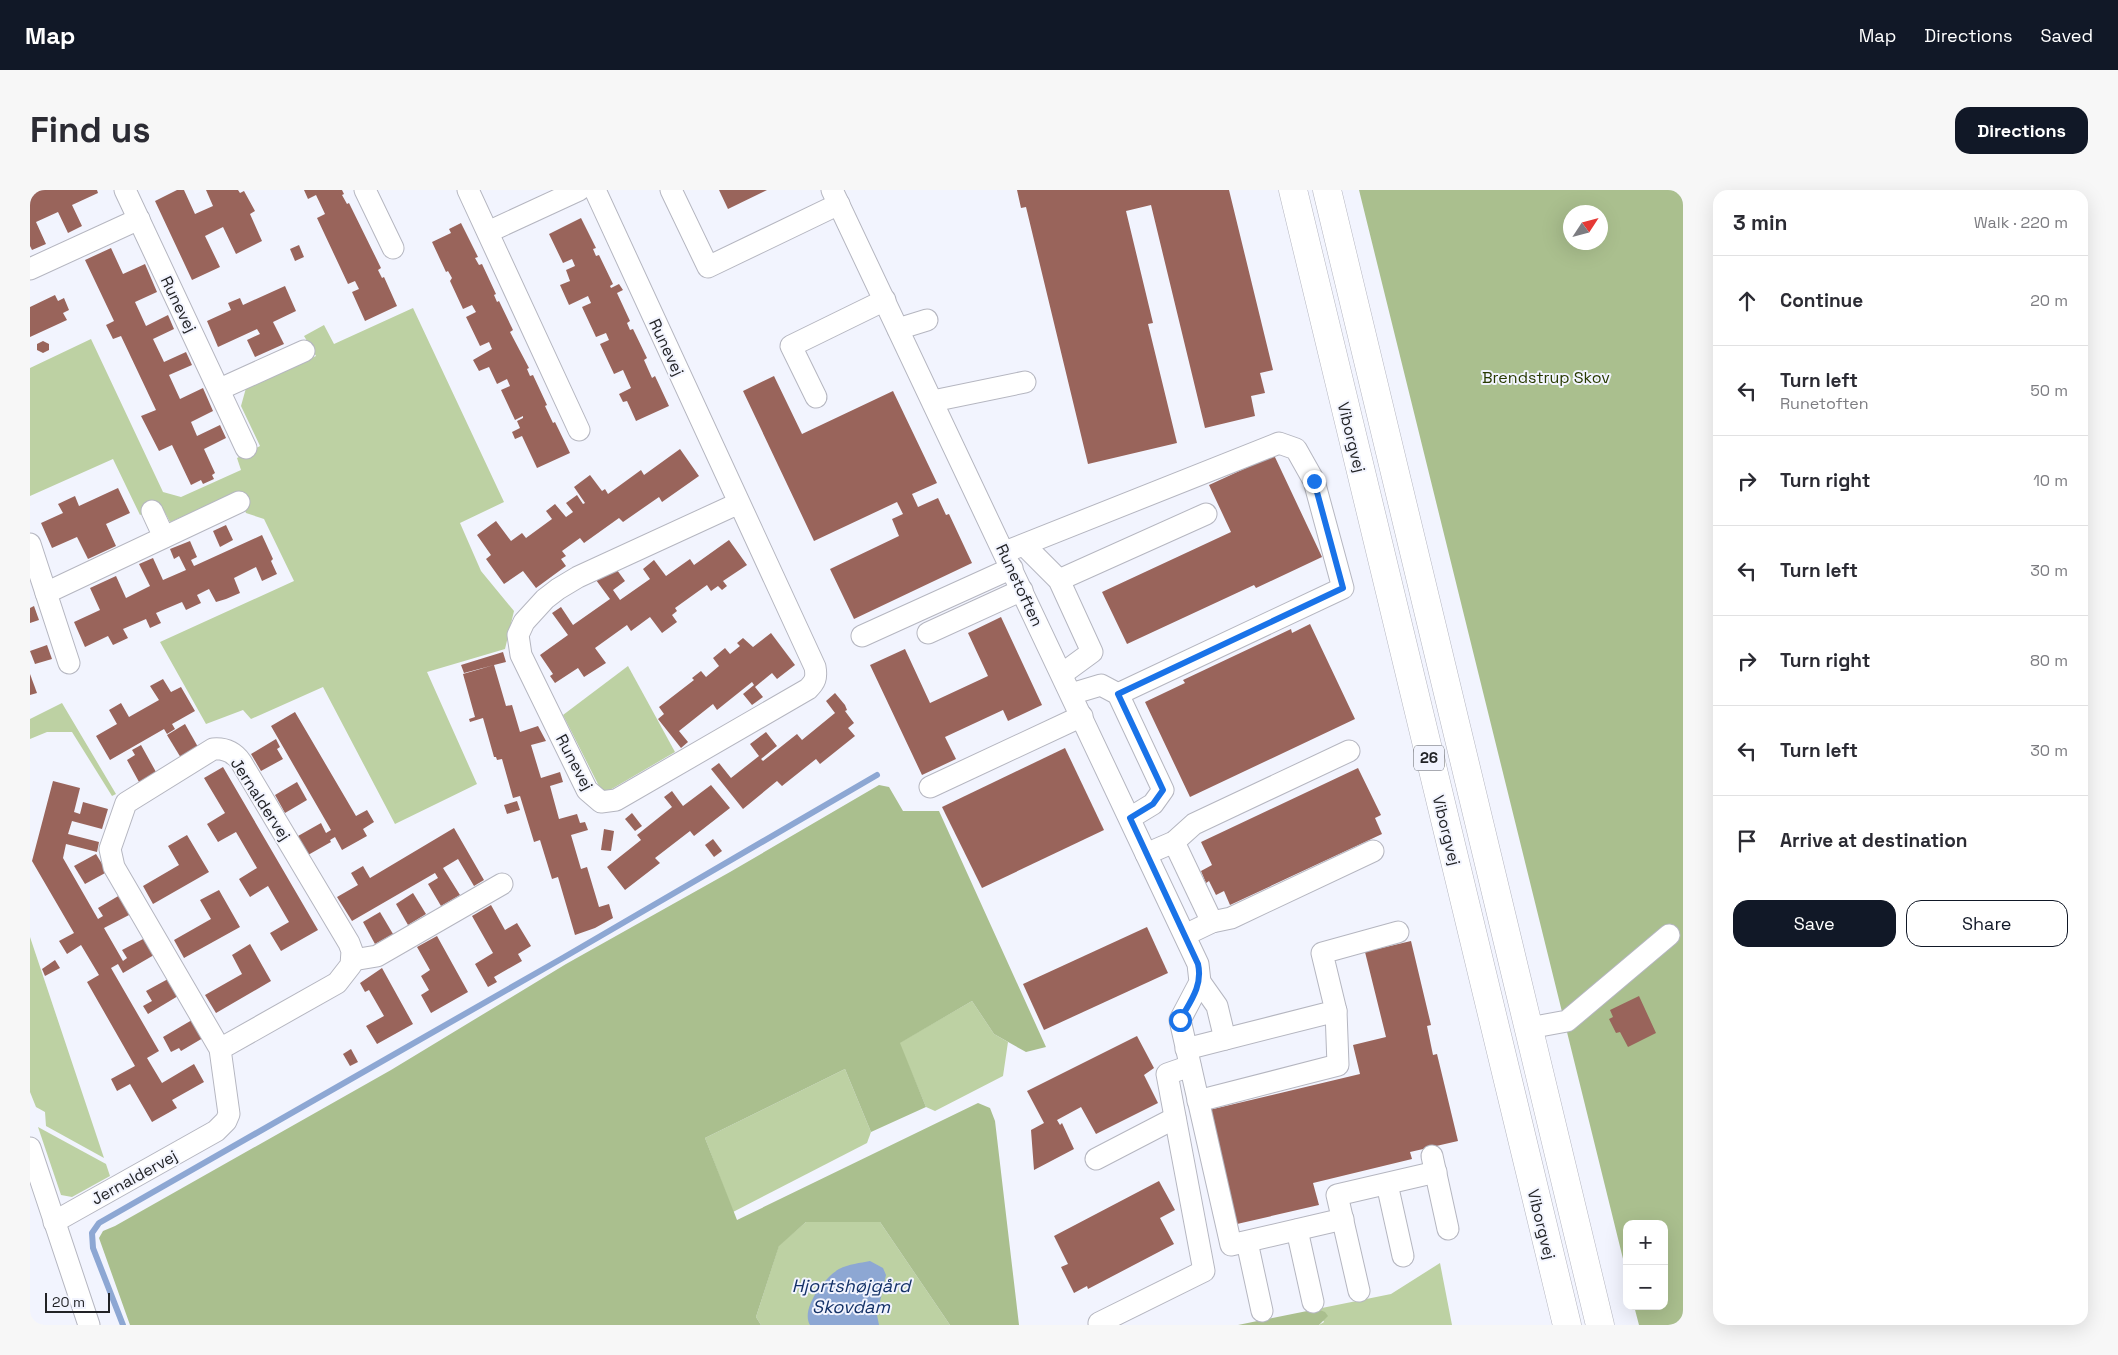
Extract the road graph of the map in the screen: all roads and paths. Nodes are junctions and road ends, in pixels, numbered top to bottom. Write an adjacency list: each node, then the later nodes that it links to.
1 (125, 190): 10 (street, Runevej)
2 (365, 190): 12 (street)
3 (468, 190): 11 (street)
4 (579, 190): 11 (street)
5 (595, 190): 25 (street, Runevej)
6 (671, 190): 9 (street)
7 (1293, 190): 75 (main road, Viborgvej / 26)
8 (1327, 190): 55 (main road, Viborgvej / 26)
9 (836, 197): 14 (street, Runetoften)
10 (139, 219): 13 (street); 19 (street, Runevej)
11 (488, 232): 22 (street)
12 (393, 248)
13 (30, 269)
14 (885, 300): 16 (street, Runetoften); 20 (street)
15 (928, 320): 16 (street)
16 (898, 329): 21 (street, Runetoften)
17 (304, 351): 19 (street)
18 (1025, 382): 21 (street)
19 (220, 389): 23 (street, Runevej)
20 (816, 397)
21 (933, 401): 30 (street, Runetoften)
22 (579, 430)
23 (246, 448)
24 (238, 502): 28 (street)
25 (739, 503): 25 (street, Runevej)
26 (152, 511): 28 (street)
27 (1206, 514): 31 (street)
28 (164, 537): 33 (street)
29 (30, 544): 33 (street)
30 (1013, 555): 31 (street); 32 (street, Runetoften); 35 (street); 39 (street)
31 (1058, 580): 37 (street)
32 (1022, 590): 34 (street); 37 (street, Runetoften)
33 (46, 593): 36 (street)
34 (928, 633)
35 (862, 636)
36 (69, 663)
37 (1062, 674): 38 (street, Runetoften)
38 (1071, 694): 39 (street); 40 (street, Runetoften)
39 (1118, 694): 43 (street)
40 (1082, 716): 42 (street); 43 (street, Runetoften)
41 (1349, 751): 44 (street)
42 (930, 787)
43 (1130, 818): 46 (street, Runetoften)
44 (1174, 842): 46 (street); 48 (street)
45 (1373, 851): 48 (street)
46 (1146, 854): 50 (street, Runetoften)
47 (502, 884): 52 (street)
48 (1212, 922): 50 (street)
49 (1398, 932): 54 (street)
50 (1185, 936): 53 (street, Runetoften)
51 (1669, 936): 55 (street)
52 (353, 960): 57 (street); 57 (street, Jernaldervej)
53 (1200, 982): 56 (street); 58 (street)
54 (1336, 1011): 56 (street); 59 (street)
55 (1529, 1028): 76 (main road, Viborgvej / 26)
56 (1225, 1039): 58 (street)
57 (220, 1049): 65 (street, Jernaldervej)
58 (1188, 1058): 59 (street); 60 (street)
59 (1198, 1101): 68 (street)
60 (1175, 1118): 62 (street); 73 (street)
61 (30, 1148): 65 (street)
62 (1096, 1160)
63 (1387, 1184): 64 (street); 66 (street); 69 (street)
64 (1343, 1219): 67 (street); 70 (street)
65 (54, 1222): 74 (street)
66 (1448, 1229)
67 (1297, 1230): 68 (street); 71 (street)
68 (1247, 1242): 72 (street)
69 (1403, 1256)
70 (1359, 1291)
71 (1313, 1302)
72 (1262, 1310)
73 (1099, 1323)
74 (88, 1325)
75 (1567, 1325)
76 (1600, 1325)

